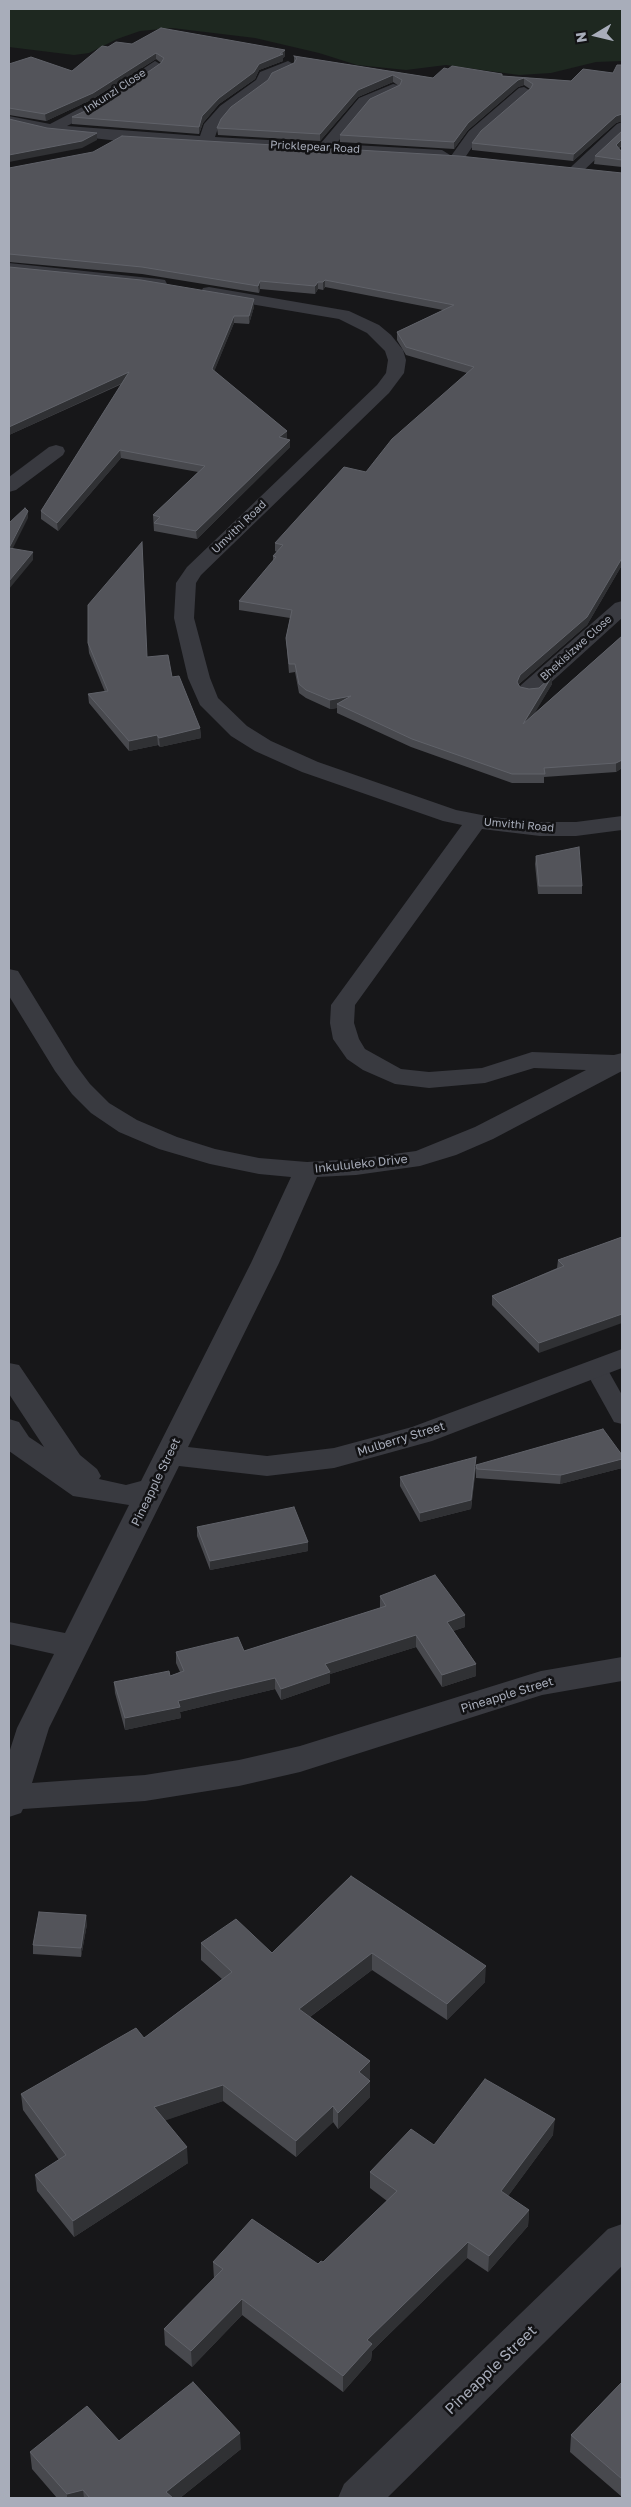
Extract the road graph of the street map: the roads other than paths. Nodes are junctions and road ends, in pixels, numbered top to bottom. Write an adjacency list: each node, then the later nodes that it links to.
1 (154, 65): 7 (street, Inkunzi Close)
2 (288, 65): 9 (street)
3 (393, 88): 10 (street)
4 (524, 91): 12 (street)
5 (9, 120): 7 (street, Pricklepear Road)
6 (622, 127): 15 (street)
7 (48, 128): 8 (street, Pricklepear Road)
8 (119, 136): 9 (street, Pricklepear Road); 11 (street)
9 (206, 140): 10 (street, Pricklepear Road)
10 (326, 147): 12 (street, Pricklepear Road)
11 (102, 148)
12 (459, 156): 13 (street, Pricklepear Road)
13 (479, 158)
14 (558, 166): 15 (street)
15 (578, 168): 16 (street)
16 (595, 170)
17 (9, 268): 22 (street, Umvithi Road)
18 (56, 451): 19 (street)
19 (9, 486)
20 (622, 607): 21 (street, Bhekisizwe Close)
21 (529, 690)
22 (476, 821): 23 (street, Umvithi Road); 25 (street)
23 (622, 823)
24 (9, 976): 26 (street, Inkululeko Drive)
25 (620, 1062): 26 (street, Inkululeko Drive)
26 (307, 1170): 31 (street, Pineapple Street)
27 (609, 1363): 29 (lane); 31 (street, Mulberry Street)
28 (9, 1372): 32 (street)
29 (622, 1416)
30 (9, 1429): 32 (street)
31 (169, 1455): 33 (street, Pineapple Street)
32 (103, 1489): 33 (street)
33 (153, 1489): 35 (street, Pineapple Street)
34 (9, 1633): 35 (street)
35 (74, 1646): 37 (street, Pineapple Street)
36 (622, 1669): 37 (street, Pineapple Street)
37 (10, 1800)
38 (622, 2241): 39 (street, Pineapple Street)
39 (360, 2498)

